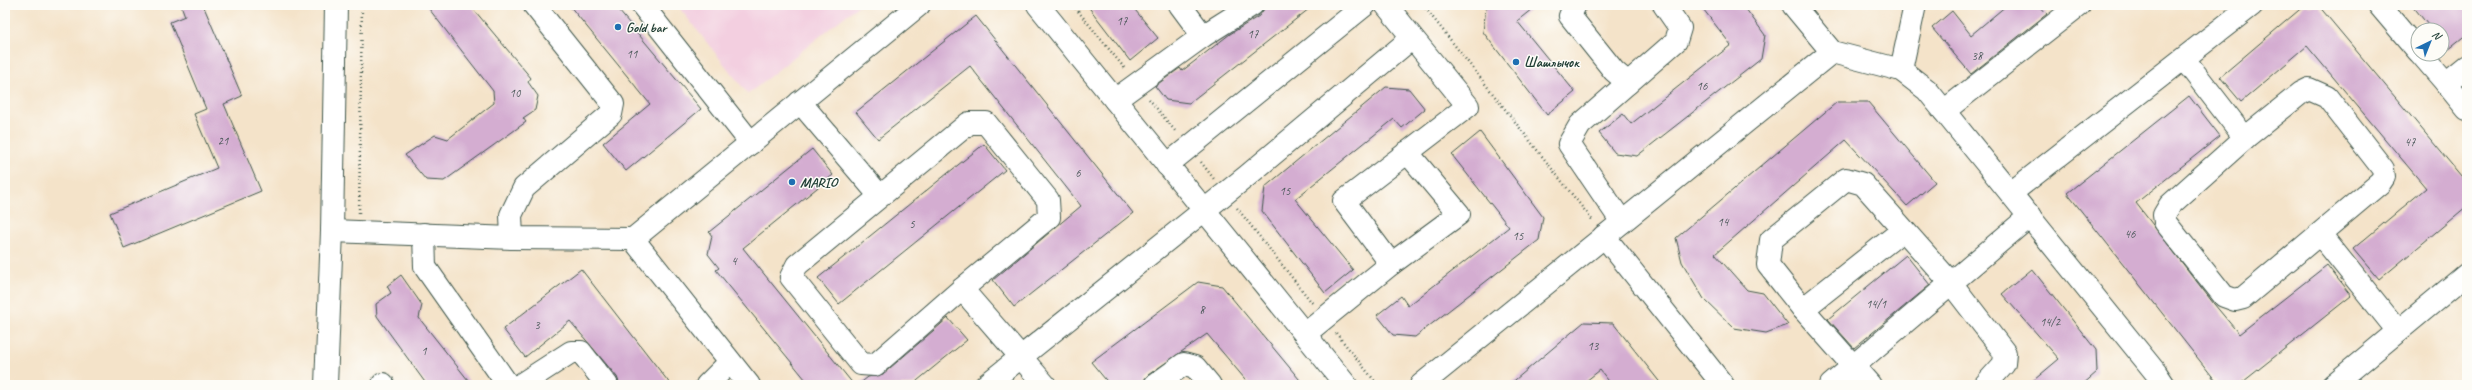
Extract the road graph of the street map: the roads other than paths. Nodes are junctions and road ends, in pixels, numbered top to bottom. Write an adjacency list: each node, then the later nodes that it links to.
1 (336, 5): 41 (street)
2 (534, 5): 45 (street)
3 (642, 5): 32 (street)
4 (919, 5): 28 (street)
5 (1038, 5): 27 (street)
6 (1180, 5): 17 (street)
7 (1252, 5): 17 (street)
8 (1364, 5): 34 (street)
9 (1386, 5): 18 (street)
10 (1575, 5): 25 (street)
11 (1664, 5): 25 (street)
12 (1794, 5): 20 (street)
13 (1915, 5): 24 (street)
14 (2079, 5): 30 (street)
15 (2252, 5): 21 (street)
16 (2379, 5): 19 (street)
17 (1203, 36): 27 (street)
18 (1412, 38): 33 (street); 37 (street)
19 (2410, 42)
20 (1832, 52): 24 (street); 39 (street)
21 (2184, 58): 31 (street); 35 (street)
22 (2428, 62): 26 (street)
23 (2467, 66): 26 (street)
24 (1901, 70): 30 (street)
25 (1628, 83): 39 (street)
26 (2446, 83): 29 (street)
27 (1115, 100): 34 (street)
28 (800, 102): 32 (street); 36 (street)
29 (2467, 109)
30 (1944, 111): 35 (street)
31 (2245, 138): 43 (street); 43 (street)
32 (751, 143): 46 (street)
33 (1407, 152): 47 (street); 47 (street)
34 (1167, 164): 37 (street)
35 (2011, 193): 38 (street)
36 (879, 195): 50 (street); 50 (street)
37 (1204, 211): 53 (street); 54 (street)
38 (2030, 216): 49 (street); 73 (street)
39 (1622, 222): 44 (street)
40 (1903, 230): 49 (street); 51 (street); 51 (street)
41 (332, 231): 42 (street); 57 (street)
42 (424, 234): 45 (street); 58 (street)
43 (2320, 234): 52 (street)
44 (1604, 236): 68 (street); 69 (street)
45 (512, 238): 46 (street)
46 (633, 239): 55 (street)
47 (1391, 264): 53 (street)
48 (2467, 274): 52 (street)
49 (1952, 283): 56 (street); 72 (street)
50 (962, 289): 54 (street)
51 (1803, 309): 56 (street)
52 (2398, 331): 74 (street)
53 (1305, 334): 67 (street)
54 (1020, 358): 63 (street); 64 (street)
55 (730, 362): 61 (street); 62 (street)
56 (1852, 366): 70 (street); 71 (street)
57 (326, 385)
58 (508, 385)
59 (520, 385): 60 (street)
60 (607, 385)
61 (707, 385)
62 (749, 385)
63 (986, 385)
64 (1045, 385)
65 (1155, 385): 66 (street)
66 (1210, 385)
67 (1346, 385)
68 (1420, 385)
69 (1723, 385)
70 (1831, 385)
71 (1870, 385)
72 (1985, 385)
73 (2164, 385)
74 (2333, 385)

